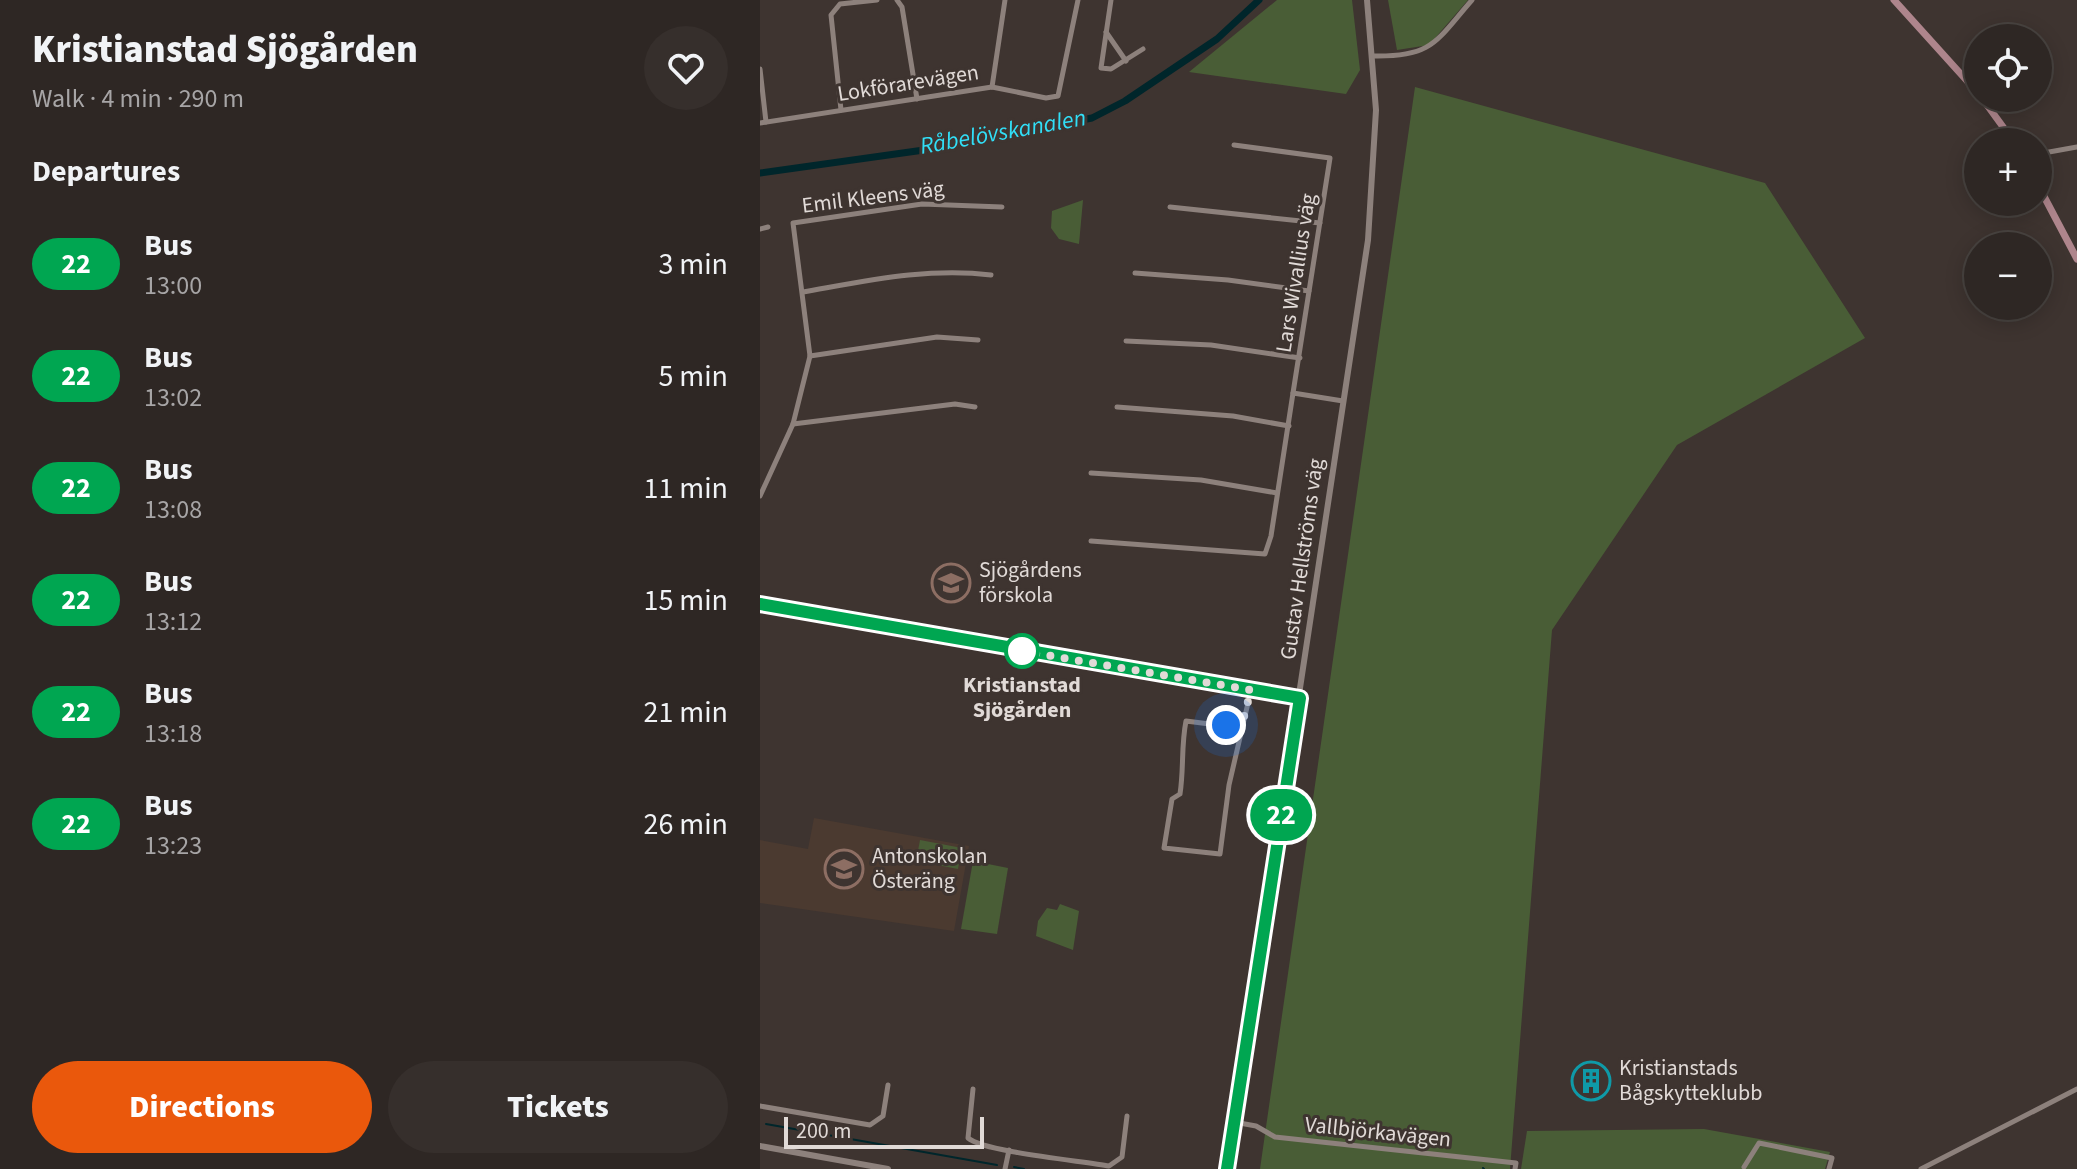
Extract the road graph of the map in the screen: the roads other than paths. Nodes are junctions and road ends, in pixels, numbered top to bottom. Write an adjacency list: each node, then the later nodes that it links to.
1 (877, 0): 17 (street)
2 (897, 0): 16 (street)
3 (1005, 0): 15 (street)
4 (1078, 0): 15 (street, Lokförarevägen)
5 (1111, 0): 9 (street)
6 (1367, 0): 11 (street, Gustav Hellströms väg)
7 (1472, 0): 11 (street)
8 (1894, 0): 14 (main road)
9 (1105, 31): 12 (street); 12 (street)
10 (1143, 49): 12 (street)
11 (1374, 56): 38 (street, Gustav Hellströms väg)
12 (1126, 61)
13 (760, 69): 18 (street)
14 (1964, 78)
15 (992, 87): 16 (street, Lokförarevägen)
16 (917, 99): 17 (street, Lokförarevägen)
17 (841, 110): 18 (street, Lokförarevägen)
18 (763, 123)
19 (1234, 145): 25 (street, Lars Wivallius väg)
20 (2077, 147): 21 (street)
21 (2052, 151)
22 (1002, 207): 32 (street, Emil Kleens väg)
23 (1170, 207): 25 (street)
24 (2052, 212): 28 (main road)
25 (1320, 223): 31 (street, Lars Wivallius väg)
26 (768, 227): 27 (street)
27 (760, 229)
28 (2077, 259)
29 (1135, 273): 31 (street)
30 (991, 275): 32 (street)
31 (1309, 291): 36 (street, Lars Wivallius väg)
32 (803, 292): 35 (street, Emil Kleens väg)
33 (978, 340): 35 (street)
34 (1126, 341): 36 (street)
35 (810, 356): 41 (street, Emil Kleens väg)
36 (1300, 358): 37 (street, Lars Wivallius väg)
37 (1293, 393): 38 (street); 42 (street, Lars Wivallius väg)
38 (1343, 401): 51 (street, Gustav Hellströms väg)
39 (975, 407): 41 (street)
40 (1117, 407): 42 (street)
41 (793, 424): 45 (street, Emil Kleens väg)
42 (1289, 426): 44 (street, Lars Wivallius väg)
43 (1091, 473): 44 (street)
44 (1277, 493): 46 (street, Lars Wivallius väg)
45 (760, 496)
46 (1091, 541)
47 (760, 604): 48 (street)
48 (944, 636)
49 (1057, 658): 50 (street)
50 (1251, 690): 51 (street); 52 (street)
51 (1300, 698): 58 (street, Gustav Hellströms väg)
52 (1241, 728): 52 (street)
53 (888, 1085): 56 (street)
54 (973, 1089): 60 (street)
55 (2077, 1089): 67 (street)
56 (760, 1106)
57 (1127, 1116): 60 (street)
58 (1234, 1122): 64 (street, Gustav Hellströms väg); 65 (street, Vallbjörkavägen)
59 (760, 1146): 62 (street)
60 (1009, 1150): 63 (street)
61 (1744, 1167): 66 (street)
62 (888, 1169)
63 (1005, 1169)
64 (1227, 1169)
65 (1515, 1169)
66 (1829, 1169)
67 (1921, 1169)

